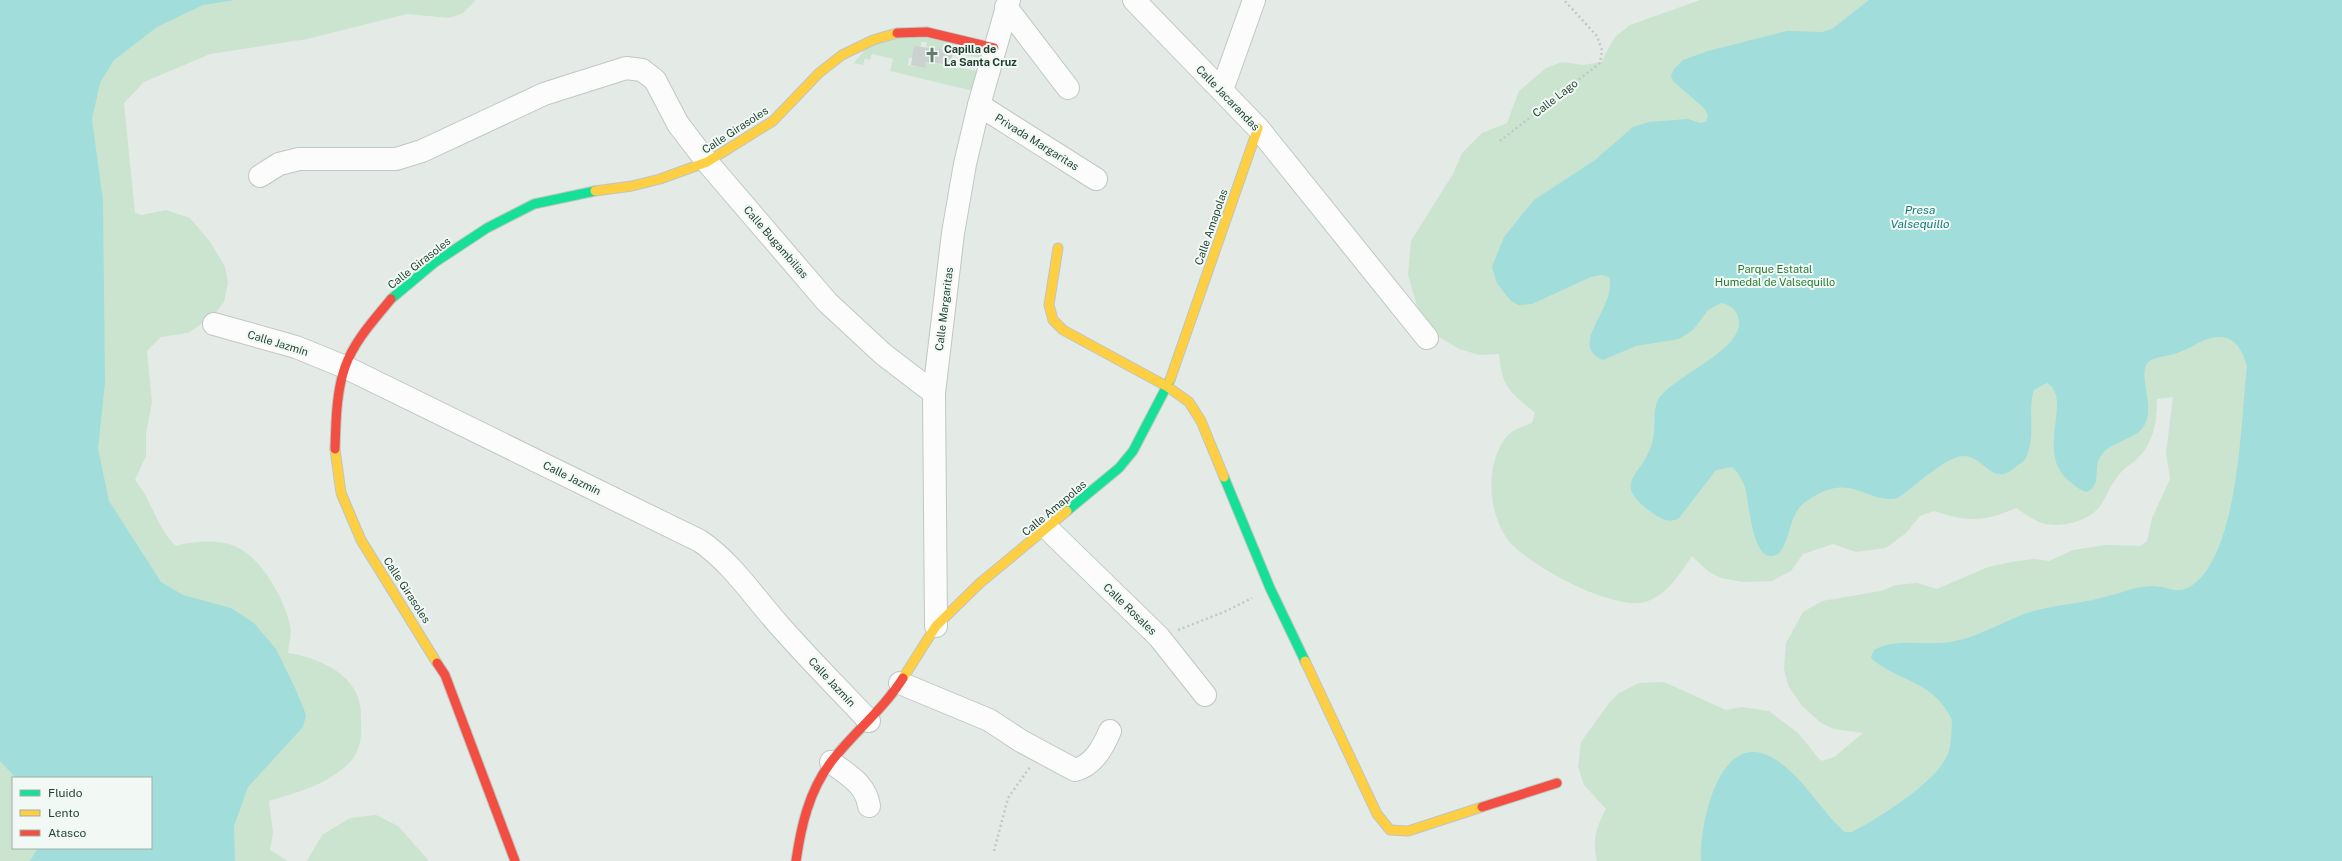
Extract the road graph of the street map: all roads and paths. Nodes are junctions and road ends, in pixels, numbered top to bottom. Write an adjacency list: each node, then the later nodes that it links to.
1 (1134, 0): 7 (street, Calle Jacarandas)
2 (1254, 0): 7 (street)
3 (1564, 0): 10 (path, Calle Lago)
4 (1008, 4): 5 (street, Calle Margaritas); 6 (street)
5 (994, 48): 8 (street, Calle Margaritas); 11 (street, Calle Girasoles)
6 (1068, 88)
7 (1222, 90): 9 (street, Calle Jacarandas)
8 (979, 105): 13 (street, Privada Margaritas); 19 (street, Calle Margaritas)
9 (1258, 128): 16 (street, Calle Jacarandas); 18 (street, Calle Amapolas)
10 (1500, 141)
11 (707, 162): 12 (street, Calle Bugambilias); 17 (street, Calle Girasoles); 19 (street, Calle Bugambilias)
12 (260, 176)
13 (1096, 179)
14 (1058, 248): 18 (street)
15 (214, 324): 17 (street, Calle Jazmín)
16 (1427, 338)
17 (345, 367): 26 (street, Calle Jazmín); 33 (street, Calle Girasoles)
18 (1168, 387): 20 (street, Calle Amapolas); 21 (street)
19 (934, 393): 22 (street, Calle Margaritas)
20 (1048, 529): 22 (street, Calle Amapolas); 23 (street, Calle Rosales)
21 (1270, 588): 23 (path); 30 (street)
22 (936, 626): 24 (street, Calle Amapolas)
23 (1159, 637): 25 (street, Calle Rosales)
24 (900, 683): 26 (street, Calle Amapolas); 28 (street)
25 (1205, 695)
26 (869, 721): 29 (street, Calle Amapolas)
27 (1110, 731): 28 (street)
28 (1040, 752): 32 (path)
29 (830, 762): 31 (street); 34 (street, Calle Amapolas)
30 (1557, 783)
31 (869, 806)
32 (994, 851)
33 (515, 861)
34 (796, 861)

